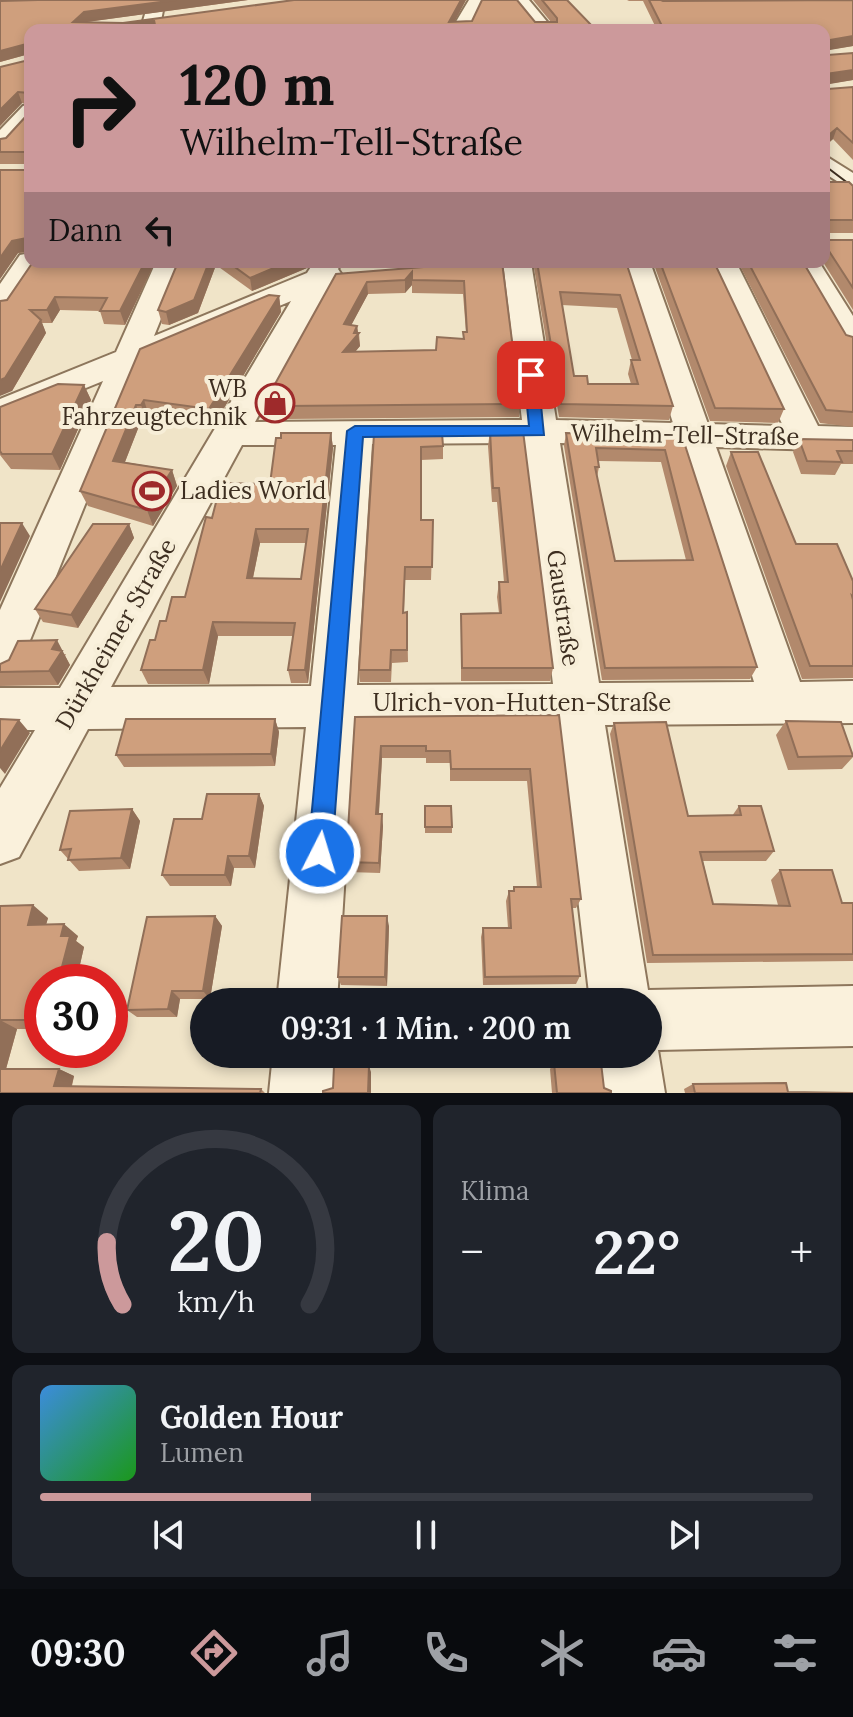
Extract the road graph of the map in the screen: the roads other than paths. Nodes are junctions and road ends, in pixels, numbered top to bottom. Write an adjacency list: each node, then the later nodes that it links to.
1 (157, 0): 5 (street)
2 (477, 0): 7 (street)
3 (520, 0): 8 (street)
4 (170, 19): 5 (street)
5 (152, 21): 6 (street)
6 (131, 24)
7 (463, 24)
8 (540, 24)
9 (24, 107): 10 (street)
10 (0, 143)
11 (853, 155): 12 (street)
12 (830, 158)
13 (830, 164): 14 (street)
14 (853, 184)
15 (25, 268): 22 (street)
16 (167, 268): 24 (street)
17 (518, 268): 27 (street, Gaustraße)
18 (638, 268): 29 (street)
19 (725, 268): 30 (street)
20 (809, 268): 23 (street)
21 (334, 270): 24 (street); 28 (street, Dürkheimer Straße)
22 (0, 305)
23 (853, 340)
24 (128, 357): 25 (street); 32 (street)
25 (0, 412)
26 (355, 431): 27 (street, Wilhelm-Tell-Straße); 28 (street, Wilhelm-Tell-Straße); 36 (street)
27 (538, 431): 29 (street, Wilhelm-Tell-Straße); 35 (street, Gaustraße)
28 (230, 434): 37 (street, Dürkheimer Straße)
29 (694, 436): 30 (street, Wilhelm-Tell-Straße); 33 (street)
30 (806, 438): 31 (street, Wilhelm-Tell-Straße)
31 (853, 439)
32 (0, 660)
33 (784, 702): 34 (street, Ulrich-von-Hutten-Straße); 35 (street, Ulrich-von-Hutten-Straße)
34 (853, 702)
35 (577, 703): 36 (street, Ulrich-von-Hutten-Straße); 41 (street, Gaustraße)
36 (333, 704): 37 (street, Ulrich-von-Hutten-Straße); 40 (street)
37 (75, 706): 38 (street, Ulrich-von-Hutten-Straße); 39 (street, Dürkheimer Straße)
38 (0, 709)
39 (0, 838)
40 (308, 988)
41 (618, 988)
42 (853, 1016): 43 (street)
43 (662, 1020)
44 (303, 1068): 46 (street)
45 (630, 1068): 47 (street)
46 (301, 1093)
47 (633, 1093)

